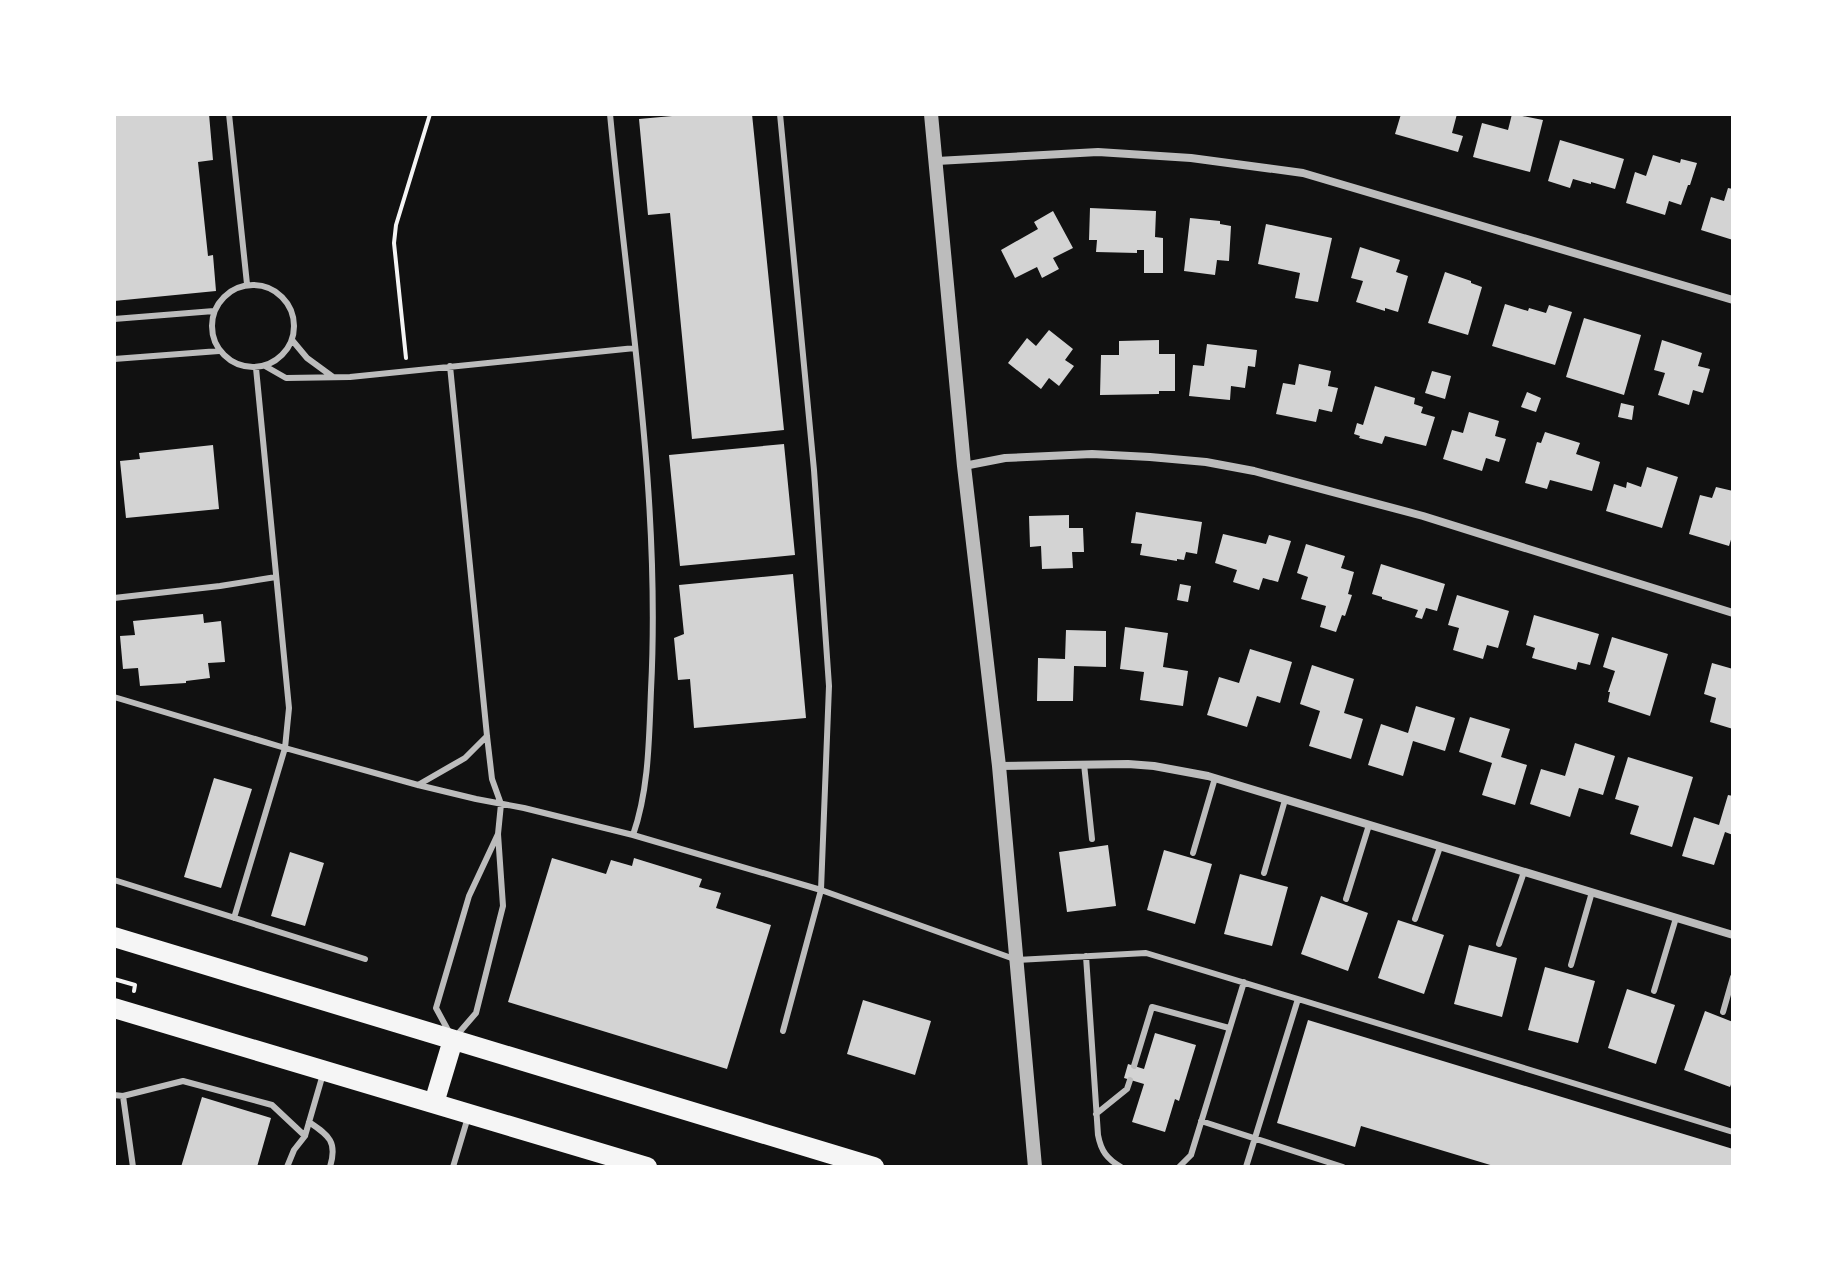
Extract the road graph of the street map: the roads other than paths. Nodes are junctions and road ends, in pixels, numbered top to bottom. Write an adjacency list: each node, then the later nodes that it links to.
1 (229, 114): 6 (lane)
2 (610, 114): 11 (lane)
3 (780, 114): 40 (lane)
4 (931, 114): 5 (street)
5 (937, 161): 7 (street); 18 (street)
6 (247, 284): 8 (lane); 10 (lane)
7 (1733, 300)
8 (214, 311): 9 (lane); 12 (lane)
9 (114, 319)
10 (292, 340): 14 (lane); 17 (lane)
11 (635, 348): 15 (lane); 33 (lane)
12 (219, 351): 13 (lane); 16 (lane)
13 (114, 359)
14 (265, 366): 16 (lane); 17 (lane)
15 (450, 366): 17 (lane); 23 (lane)
16 (256, 368): 19 (lane)
17 (333, 377)
18 (964, 466): 21 (street); 26 (street)
19 (276, 577): 20 (lane); 24 (lane)
20 (114, 598)
21 (1733, 613)
22 (114, 697): 24 (lane)
23 (487, 736): 28 (lane); 30 (lane)
24 (285, 748): 28 (lane); 43 (lane)
25 (1084, 764): 26 (street); 27 (street); 34 (lane)
26 (999, 766): 51 (street)
27 (1215, 778): 29 (street); 36 (lane)
28 (418, 785): 30 (lane)
29 (1285, 800): 31 (street); 38 (lane)
30 (501, 804): 32 (lane); 33 (lane)
31 (1369, 825): 35 (street); 42 (lane)
32 (498, 834): 61 (lane); 61 (lane)
33 (633, 835): 40 (lane)
34 (1092, 839)
35 (1440, 847): 37 (street); 45 (lane)
36 (1193, 853)
37 (1524, 872): 41 (street); 48 (lane)
38 (1264, 873)
39 (114, 880): 43 (lane)
40 (821, 890): 51 (lane); 60 (lane)
41 (1592, 892): 44 (street); 52 (lane)
42 (1346, 899)
43 (234, 918): 50 (lane)
44 (1676, 918): 46 (street); 55 (lane)
45 (1415, 919)
46 (1733, 935)
47 (114, 937): 61 (highway)
48 (1499, 944)
49 (1086, 956): 51 (lane); 54 (lane); 69 (lane)
50 (365, 959)
51 (1017, 960): 81 (street)
52 (1571, 965)
53 (1733, 977): 58 (lane)
54 (1244, 982): 56 (lane); 59 (lane)
55 (1654, 991)
56 (1298, 999): 72 (lane); 74 (lane)
57 (114, 1008): 63 (highway)
58 (1723, 1012)
59 (1229, 1028): 62 (lane); 70 (lane)
60 (783, 1031)
61 (453, 1040): 67 (highway); 80 (highway)
62 (1134, 1066)
63 (324, 1070): 67 (highway); 71 (lane)
64 (1130, 1080): 69 (lane)
65 (114, 1095): 66 (lane)
66 (123, 1096): 73 (lane); 75 (lane)
67 (434, 1103): 68 (highway)
68 (469, 1114): 78 (lane); 79 (highway)
69 (1096, 1114): 82 (lane)
70 (1201, 1121): 74 (lane); 83 (lane)
71 (309, 1122): 73 (lane); 77 (lane)
72 (1733, 1132)
73 (305, 1136): 76 (lane)
74 (1255, 1139): 84 (lane); 85 (lane)
75 (133, 1167)
76 (287, 1167)
77 (330, 1167)
78 (453, 1167)
79 (647, 1167)
80 (874, 1167)
81 (1035, 1167)
82 (1121, 1167)
83 (1179, 1167)
84 (1246, 1167)
85 (1343, 1167)

